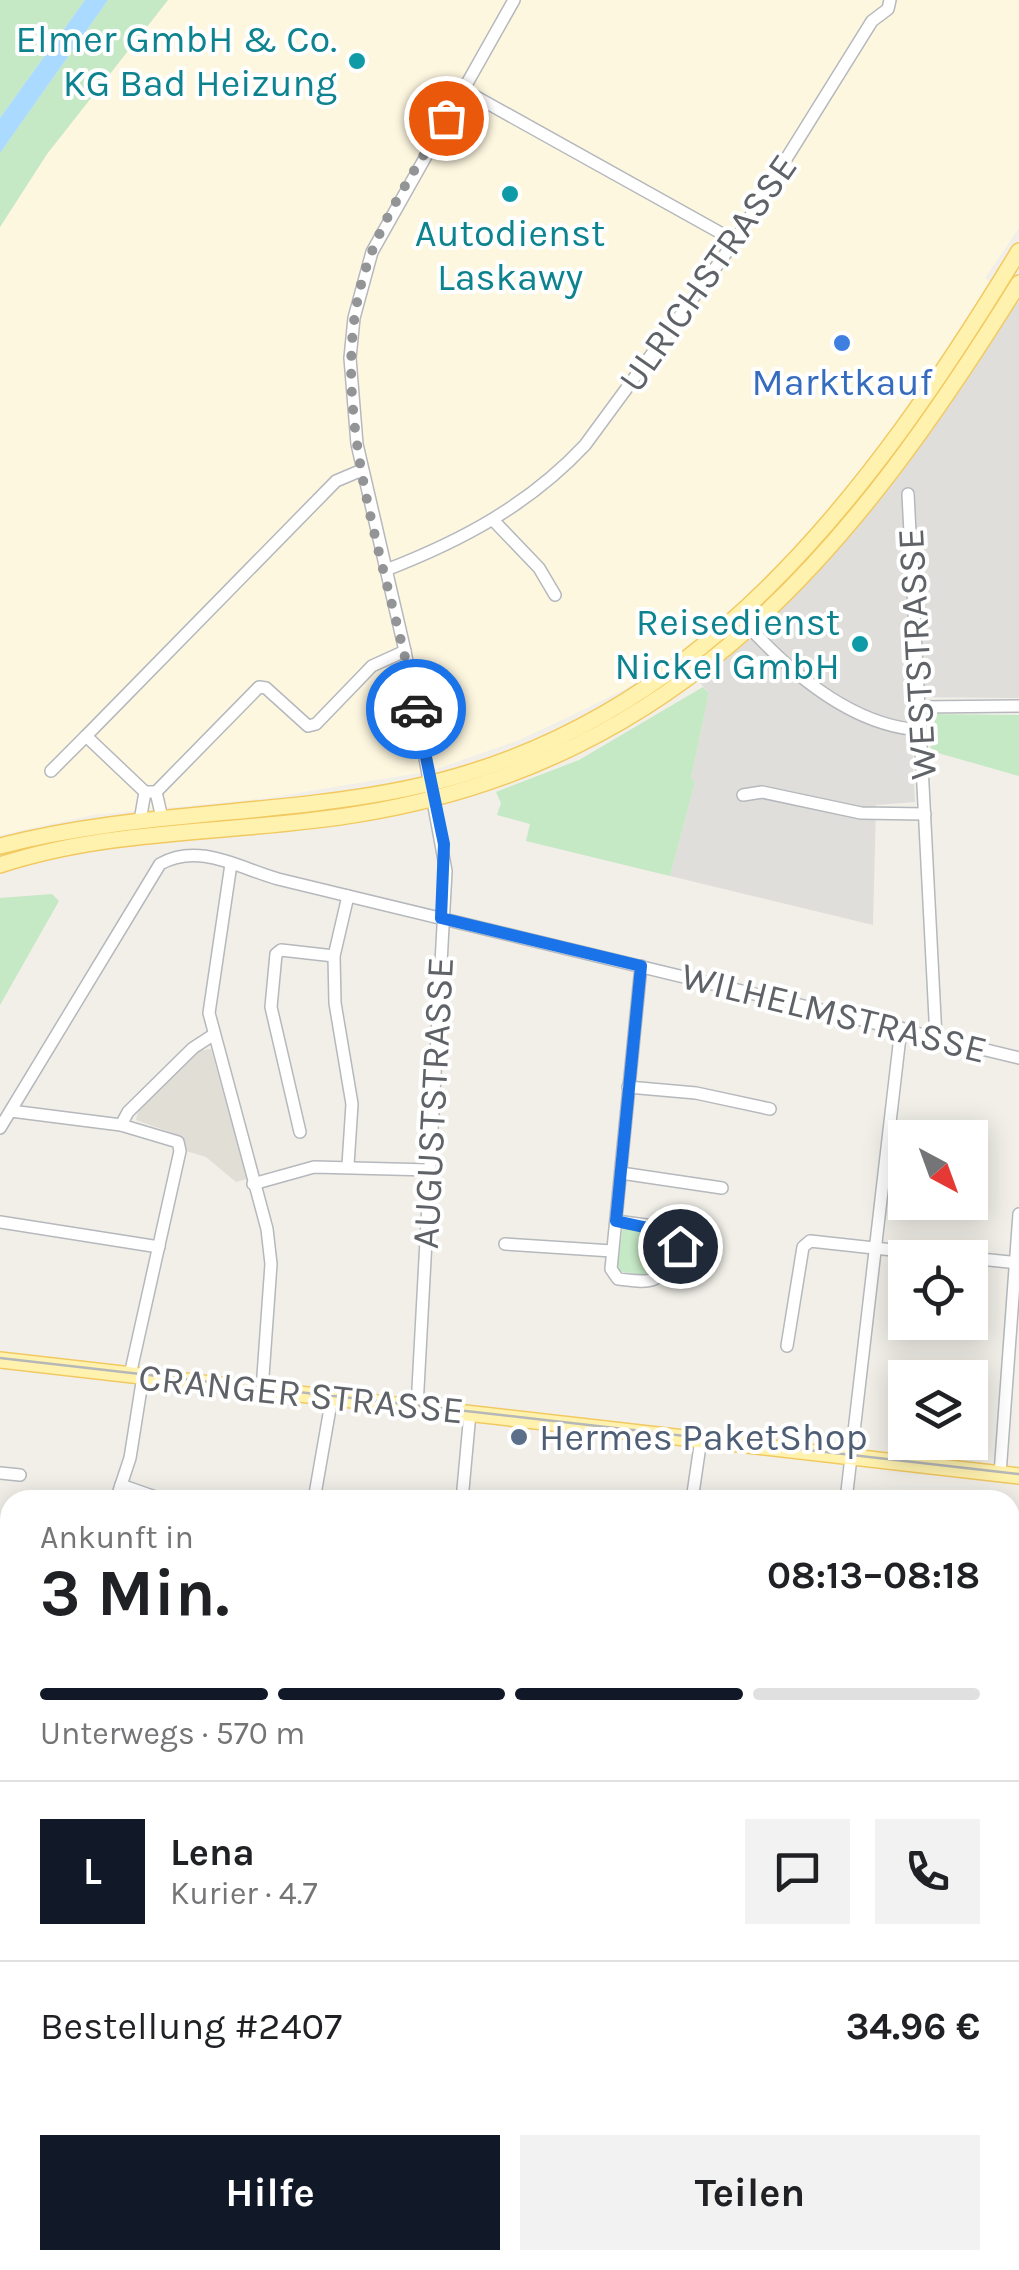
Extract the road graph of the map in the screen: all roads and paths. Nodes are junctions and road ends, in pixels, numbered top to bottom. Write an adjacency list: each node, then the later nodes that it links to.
1 (514, 0): 3 (street, AUGUSTSTRASSE)
2 (890, 0): 4 (street, ULRICHSTRASSE)
3 (462, 89): 4 (street); 7 (street, AUGUSTSTRASSE)
4 (735, 240): 9 (street, ULRICHSTRASSE)
5 (1019, 251): 6 (main road)
6 (1013, 286): 12 (main road)
7 (362, 470): 10 (street, AUGUSTSTRASSE); 17 (street)
8 (908, 494): 14 (street, WESTSTRASSE)
9 (493, 520): 10 (street, ULRICHSTRASSE); 11 (street)
10 (386, 570): 13 (street, AUGUSTSTRASSE)
11 (555, 595)
12 (746, 623): 16 (street); 20 (main road)
13 (405, 651): 19 (street); 20 (street, AUGUSTSTRASSE)
14 (920, 706): 15 (street); 16 (street, WESTSTRASSE)
15 (1019, 706)
16 (921, 730): 22 (street, WESTSTRASSE)
17 (86, 736): 18 (street); 19 (street)
18 (51, 772)
19 (150, 792): 23 (street); 24 (street)
20 (433, 792): 23 (main road); 27 (main road); 29 (street, AUGUSTSTRASSE)
21 (742, 795): 22 (street, WESTSTRASSE)
22 (925, 814): 34 (street, WESTSTRASSE)
23 (162, 818): 24 (main road)
24 (140, 821): 25 (main road)
25 (0, 846)
26 (230, 864): 28 (street, WILHELMSTRASSE); 33 (street); 38 (street, WILHELMSTRASSE)
27 (0, 865)
28 (348, 896): 29 (street, WILHELMSTRASSE); 30 (street)
29 (441, 918): 31 (street, WILHELMSTRASSE); 43 (street, AUGUSTSTRASSE)
30 (334, 956): 41 (street); 42 (street)
31 (641, 966): 32 (street, WILHELMSTRASSE); 36 (street)
32 (901, 1028): 34 (street, WILHELMSTRASSE); 52 (street)
33 (214, 1035): 39 (street); 45 (street)
34 (936, 1038): 35 (street, WILHELMSTRASSE)
35 (1019, 1058)
36 (628, 1087): 37 (street); 44 (street)
37 (770, 1109)
38 (11, 1111): 39 (street); 40 (street)
39 (122, 1125): 51 (street)
40 (0, 1128)
41 (300, 1132)
42 (348, 1165): 43 (street); 45 (street)
43 (430, 1170): 62 (street, AUGUSTSTRASSE)
44 (621, 1172): 46 (street); 48 (street)
45 (254, 1184): 60 (street)
46 (722, 1188)
47 (1019, 1214): 56 (street)
48 (616, 1221): 54 (street); 54 (street)
49 (0, 1222): 51 (street)
50 (505, 1244): 54 (street)
51 (159, 1247): 59 (street)
52 (876, 1247): 53 (street); 57 (street); 65 (street)
53 (888, 1248)
54 (612, 1251)
55 (988, 1260): 56 (street)
56 (1017, 1263): 67 (street)
57 (787, 1346)
58 (0, 1360): 59 (main road, CRANGER STRASSE)
59 (136, 1376): 60 (main road, CRANGER STRASSE); 70 (street)
60 (262, 1390): 61 (main road, CRANGER STRASSE)
61 (332, 1398): 62 (main road, CRANGER STRASSE); 73 (street)
62 (418, 1408): 63 (main road, CRANGER STRASSE)
63 (470, 1412): 64 (main road, CRANGER STRASSE); 74 (street)
64 (702, 1439): 65 (main road, CRANGER STRASSE); 75 (street)
65 (853, 1457): 67 (main road, CRANGER STRASSE); 76 (street)
66 (0, 1474): 68 (street)
67 (1000, 1474): 69 (main road, CRANGER STRASSE)
68 (20, 1475)
69 (1019, 1476)
70 (121, 1485): 71 (street); 72 (street)
71 (119, 1490)
72 (135, 1490)
73 (316, 1490)
74 (463, 1490)
75 (694, 1490)
76 (848, 1490)

